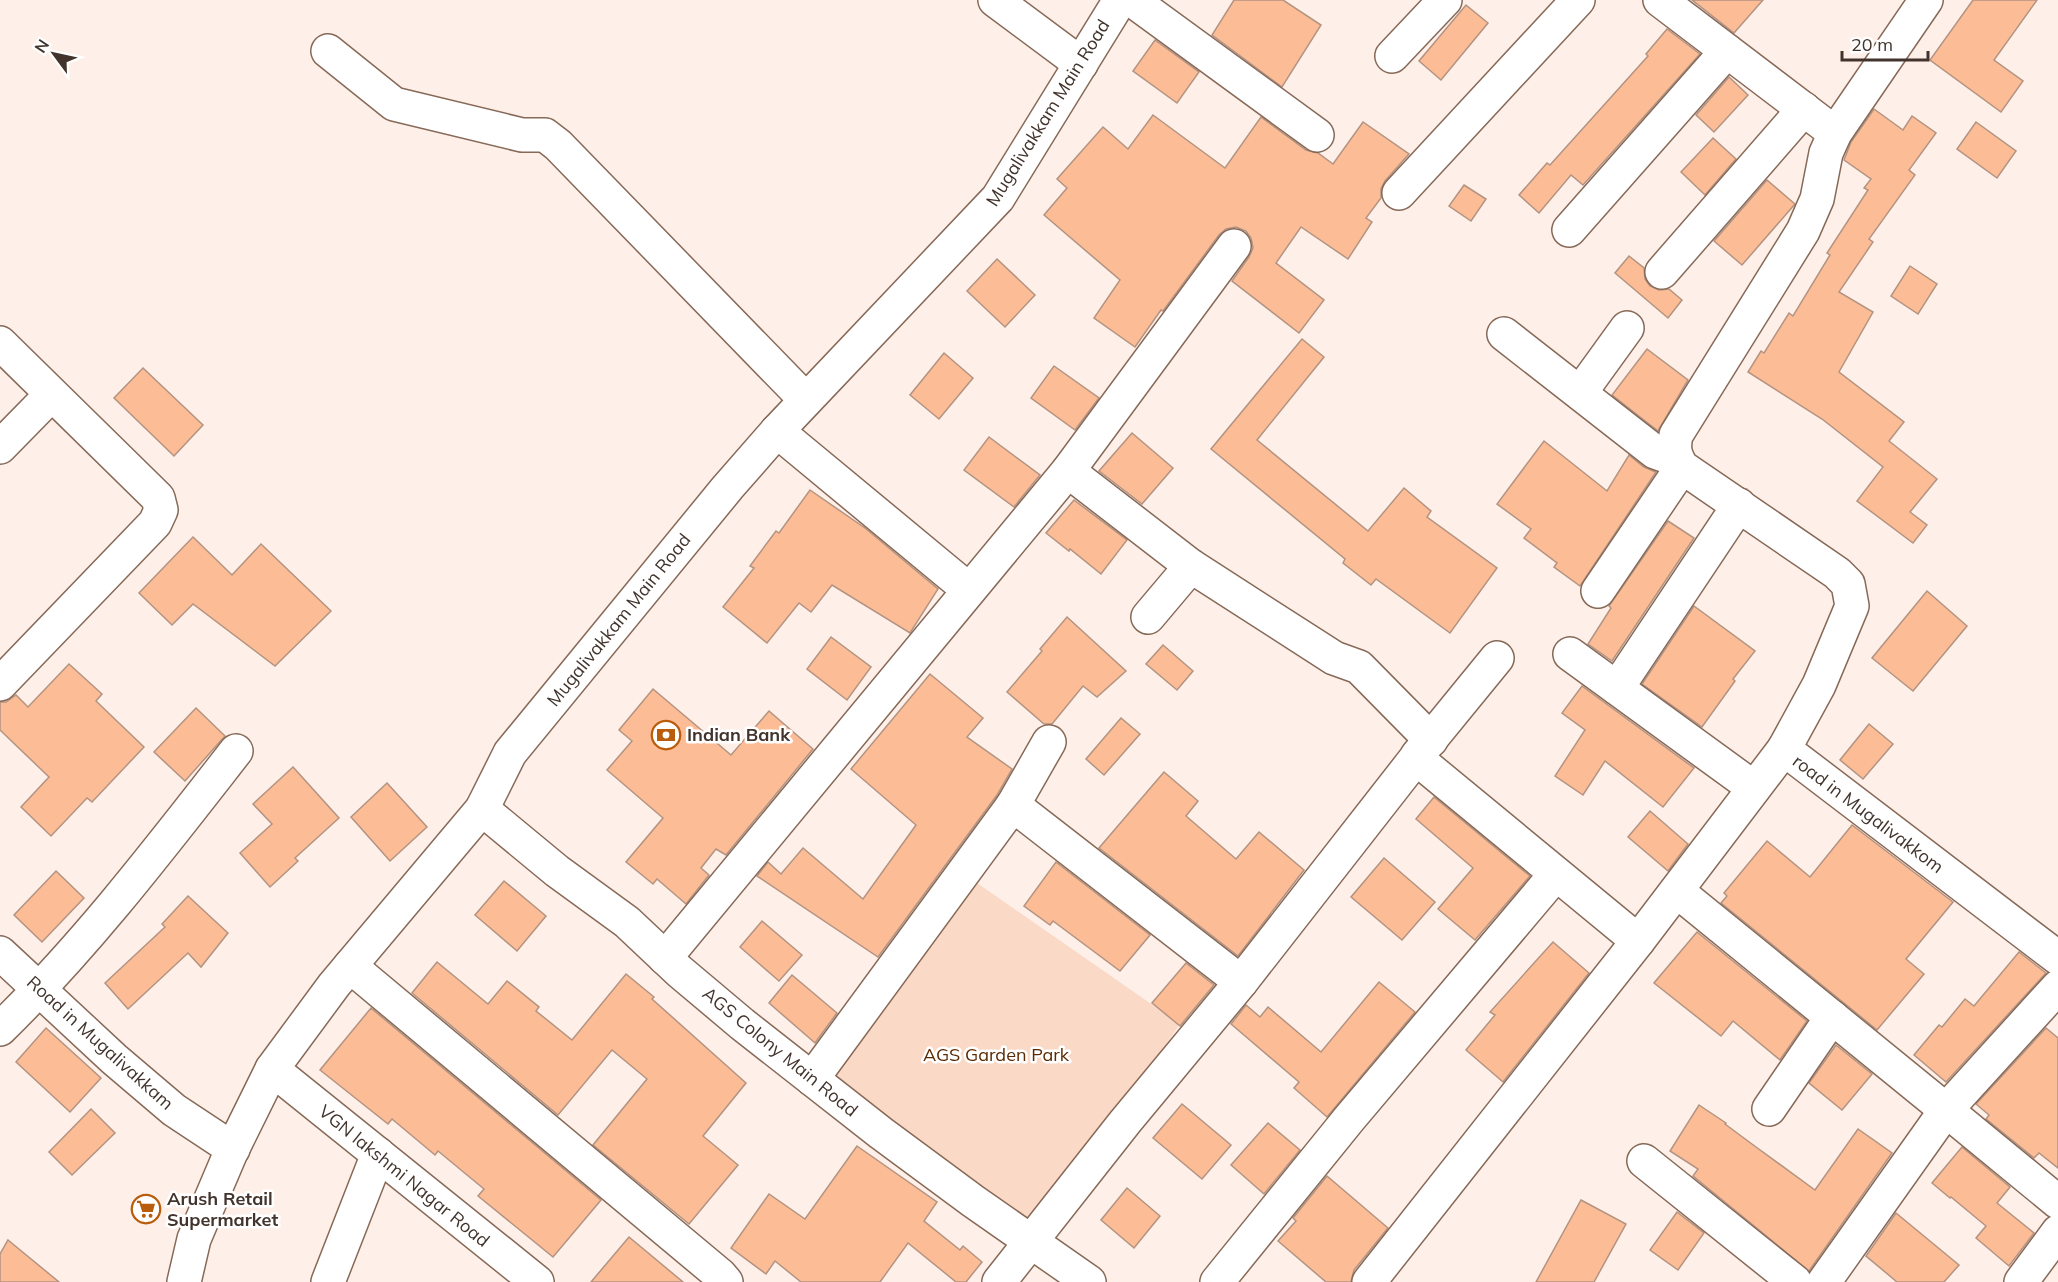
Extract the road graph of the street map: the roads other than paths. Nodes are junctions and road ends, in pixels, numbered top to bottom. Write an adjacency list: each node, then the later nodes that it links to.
1 (995, 0): 11 (street)
2 (1120, 0): 11 (street, Mugalivakkam Main Road)
3 (1132, 0): 14 (street)
4 (1445, 0): 10 (street)
5 (1578, 0): 15 (street)
6 (1660, 0): 9 (street)
7 (1926, 0): 13 (street)
8 (328, 51): 24 (street)
9 (1727, 51): 12 (street); 16 (street)
10 (1392, 56)
11 (1081, 64): 24 (street, Mugalivakkam Main Road)
12 (1804, 109): 13 (street); 18 (street)
13 (1835, 133): 27 (street)
14 (1317, 135)
15 (1399, 193)
16 (1569, 230)
17 (1234, 246): 28 (street)
18 (1662, 272)
19 (1627, 328): 22 (street)
20 (1504, 334): 22 (street, road in Mugalivakkom)
21 (0, 343): 23 (street)
22 (1580, 393): 27 (street, road in Mugalivakkom)
23 (51, 395): 26 (street); 36 (street)
24 (806, 400): 25 (street, Mugalivakkam Main Road)
25 (777, 431): 31 (street); 44 (street, Mugalivakkam Main Road)
26 (0, 447)
27 (1679, 462): 29 (street, road in Mugalivakkom); 32 (street)
28 (1068, 471): 30 (street); 31 (street)
29 (1739, 505): 37 (street); 40 (street, road in Mugalivakkom)
30 (1191, 566): 33 (street); 39 (street)
31 (969, 590): 49 (street)
32 (1598, 591)
33 (1148, 617)
34 (1570, 654): 37 (street)
35 (1497, 658): 39 (street)
36 (0, 684)
37 (1617, 688): 42 (street)
38 (1049, 742): 43 (street)
39 (1423, 749): 45 (street); 52 (street)
40 (1784, 749): 42 (street); 50 (street, road in Mugalivakkom)
41 (236, 751): 54 (street)
42 (1754, 788): 46 (street)
43 (1013, 805): 52 (street); 58 (street)
44 (482, 809): 49 (street, AGS Colony Main Road); 51 (street, Mugalivakkam Main Road)
45 (1556, 874): 47 (street); 73 (street)
46 (1677, 891): 47 (street); 55 (street)
47 (1638, 941): 74 (street)
48 (0, 953): 54 (street, Road in Mugalivakkam)
49 (665, 958): 58 (street, AGS Colony Main Road)
50 (2058, 958)
51 (350, 966): 57 (street, Mugalivakkam Main Road); 70 (street)
52 (1241, 982): 66 (street)
53 (2058, 987): 60 (street)
54 (40, 990): 56 (street); 61 (street, Road in Mugalivakkam)
55 (1832, 1017): 59 (street); 60 (street)
56 (0, 1029)
57 (272, 1069): 61 (street, Mugalivakkam Main Road); 62 (street, VGN lakshmi Nagar Road)
58 (812, 1079): 66 (street, AGS Colony Main Road)
59 (1769, 1109)
60 (1946, 1110): 64 (street); 76 (street)
61 (233, 1149): 67 (street, Mugalivakkam Main Road)
62 (378, 1154): 68 (street); 69 (street, VGN lakshmi Nagar Road)
63 (1644, 1161): 75 (street)
64 (2058, 1202)
65 (2058, 1232): 77 (street)
66 (1032, 1242): 71 (street); 72 (street, AGS Colony Main Road)
67 (184, 1282)
68 (328, 1282)
69 (537, 1282)
70 (726, 1282)
71 (999, 1282)
72 (1089, 1282)
73 (1217, 1282)
74 (1370, 1282)
75 (1795, 1282)
76 (1824, 1282)
77 (2021, 1282)

